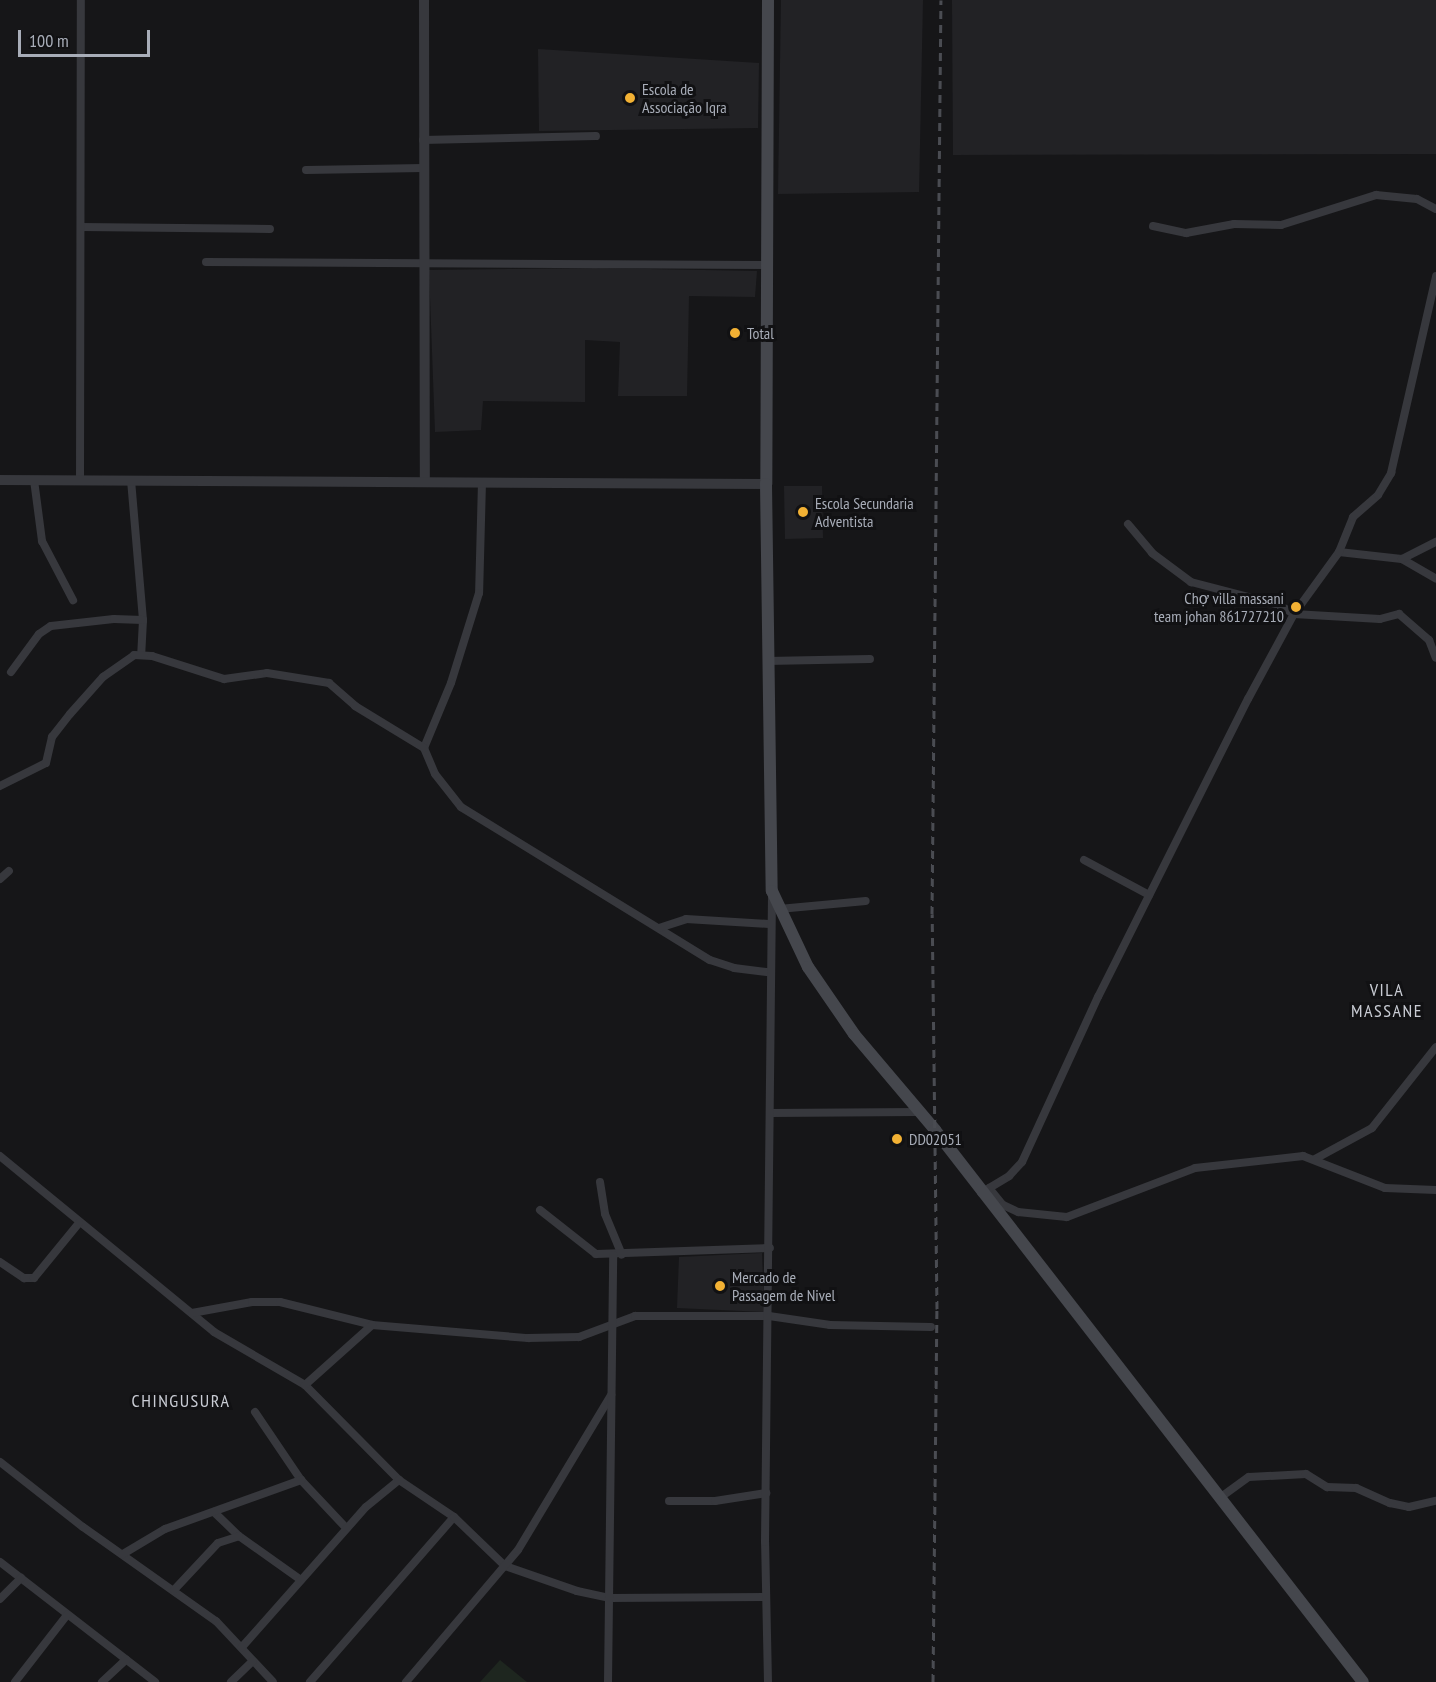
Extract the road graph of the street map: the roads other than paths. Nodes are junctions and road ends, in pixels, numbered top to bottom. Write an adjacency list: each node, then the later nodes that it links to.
1 (81, 0): 10 (street)
2 (424, 0): 5 (street)
3 (768, 0): 14 (main road)
4 (596, 136): 5 (street)
5 (423, 140): 6 (street)
6 (423, 168): 7 (street); 13 (street)
7 (306, 170)
8 (1436, 209): 9 (street)
9 (1153, 226)
10 (81, 227): 11 (street); 18 (street)
11 (270, 229)
12 (206, 262): 13 (street)
13 (424, 264): 14 (street); 20 (street)
14 (768, 265): 22 (main road)
15 (1436, 276): 25 (street)
16 (0, 480): 17 (street)
17 (34, 480): 18 (street); 28 (street)
18 (80, 480): 19 (street)
19 (131, 480): 20 (street); 30 (street)
20 (425, 482): 21 (street)
21 (482, 483): 22 (street); 36 (street)
22 (766, 484): 34 (main road)
23 (1128, 524): 29 (street)
24 (1436, 542): 26 (street)
25 (1339, 552): 26 (street); 29 (street)
26 (1402, 559): 27 (street)
27 (1436, 579)
28 (73, 600)
29 (1294, 614): 32 (street); 42 (street)
30 (143, 620): 31 (street); 35 (street)
31 (141, 655): 36 (street); 37 (street)
32 (1436, 658)
33 (870, 659): 34 (street)
34 (767, 662): 41 (main road)
35 (11, 672)
36 (424, 748): 46 (street)
37 (0, 786)
38 (1084, 860): 42 (street)
39 (9, 871): 40 (street)
40 (0, 879)
41 (772, 891): 44 (main road); 45 (street)
42 (1149, 895): 55 (street)
43 (866, 901): 44 (street)
44 (779, 909): 49 (main road)
45 (769, 924): 46 (street); 47 (street)
46 (659, 928): 47 (street)
47 (769, 972): 50 (street)
48 (1436, 1047): 52 (street)
49 (918, 1112): 50 (street); 55 (main road)
50 (770, 1113): 58 (street)
51 (0, 1156): 57 (street)
52 (1315, 1159): 54 (street); 55 (street)
53 (600, 1182): 59 (street)
54 (1436, 1190)
55 (985, 1191): 73 (main road)
56 (540, 1210): 59 (street)
57 (79, 1223): 60 (street); 61 (street)
58 (770, 1248): 59 (street); 62 (street)
59 (618, 1255): 63 (street)
60 (0, 1262)
61 (192, 1313): 64 (street); 66 (street)
62 (769, 1316): 63 (street); 65 (street); 72 (street)
63 (612, 1323): 64 (street); 67 (street)
64 (372, 1324): 66 (street)
65 (931, 1327)
66 (305, 1385): 71 (street)
67 (611, 1394): 82 (street); 87 (street)
68 (255, 1412): 70 (street)
69 (0, 1462): 80 (street)
70 (301, 1480): 76 (street); 78 (street)
71 (399, 1480): 77 (street); 78 (street)
72 (766, 1493): 74 (street); 86 (street)
73 (1221, 1497): 75 (street); 102 (main road)
74 (669, 1501)
75 (1436, 1502)
76 (214, 1512): 79 (street); 80 (street)
77 (454, 1518): 82 (street); 98 (street)
78 (346, 1528): 84 (street)
79 (239, 1536): 84 (street); 85 (street)
80 (123, 1554): 85 (street)
81 (0, 1562): 83 (street)
82 (505, 1566): 87 (street); 99 (street)
83 (21, 1578): 88 (street); 89 (street)
84 (302, 1580): 90 (street)
85 (174, 1590): 90 (street)
86 (766, 1597): 87 (street); 101 (street)
87 (610, 1598): 100 (street)
88 (0, 1599)
89 (67, 1615): 91 (street); 93 (street)
90 (242, 1647): 92 (street)
91 (126, 1660): 94 (street); 95 (street)
92 (253, 1661): 96 (street); 97 (street)
93 (15, 1682)
94 (102, 1682)
95 (155, 1682)
96 (231, 1682)
97 (273, 1682)
98 (310, 1682)
99 (406, 1682)
100 (608, 1682)
101 (768, 1682)
102 (1363, 1682)

